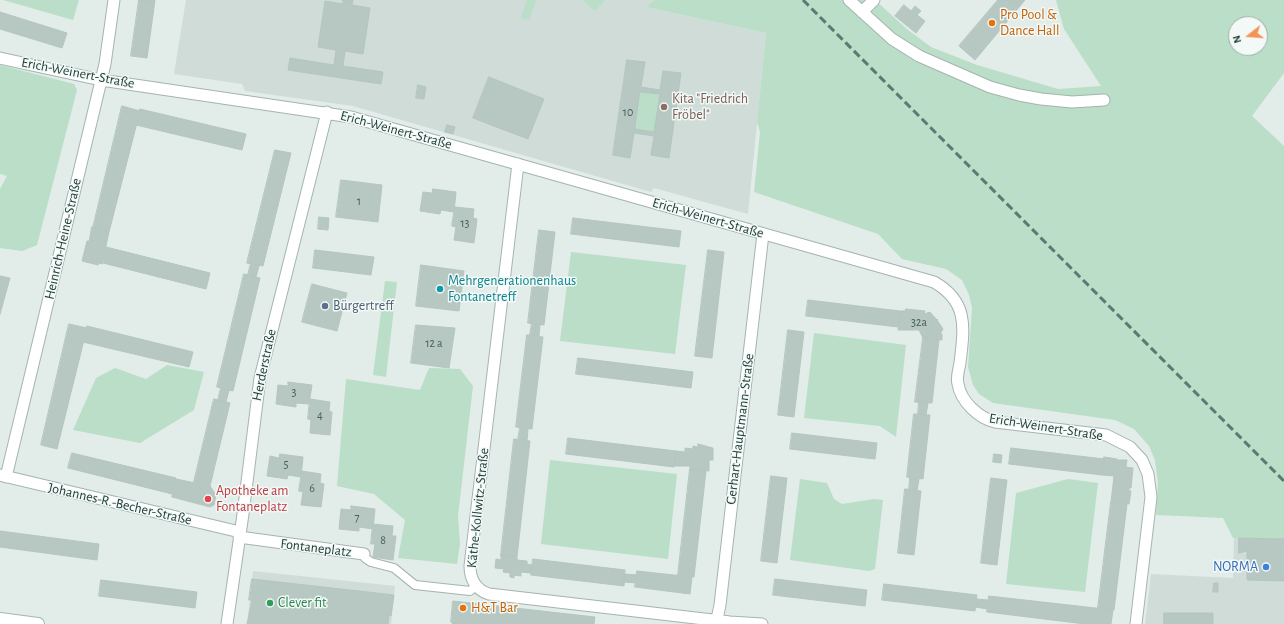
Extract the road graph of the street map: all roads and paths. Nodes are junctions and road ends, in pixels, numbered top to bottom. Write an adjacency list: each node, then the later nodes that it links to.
1 (114, 0): 6 (street, Heinrich-Heine-Straße)
2 (849, 0): 4 (street)
3 (874, 0): 4 (street)
4 (862, 12): 7 (street)
5 (0, 58): 6 (street, Erich-Weinert-Straße)
6 (101, 80): 8 (street, Erich-Weinert-Straße); 11 (street, Heinrich-Heine-Straße)
7 (1104, 100)
8 (327, 112): 9 (street, Erich-Weinert-Straße); 12 (street, Herderstraße)
9 (518, 164): 10 (street, Erich-Weinert-Straße); 14 (street, Käthe-Kollwitz-Straße)
10 (763, 234): 16 (street, Gerhart-Hauptmann-Straße); 20 (street, Erich-Weinert-Straße)
11 (3, 476): 12 (street, Johannes-R.-Becher-Straße)
12 (239, 535): 13 (street, Fontaneplatz); 18 (street, Herderstraße)
13 (364, 554): 14 (street, Fontaneplatz)
14 (476, 586): 16 (street, Käthe-Kollwitz-Straße)
15 (0, 619): 17 (main road)
16 (716, 622): 19 (street, Käthe-Kollwitz-Straße)
17 (38, 624)
18 (227, 624)
19 (762, 624)
20 (1136, 624)

